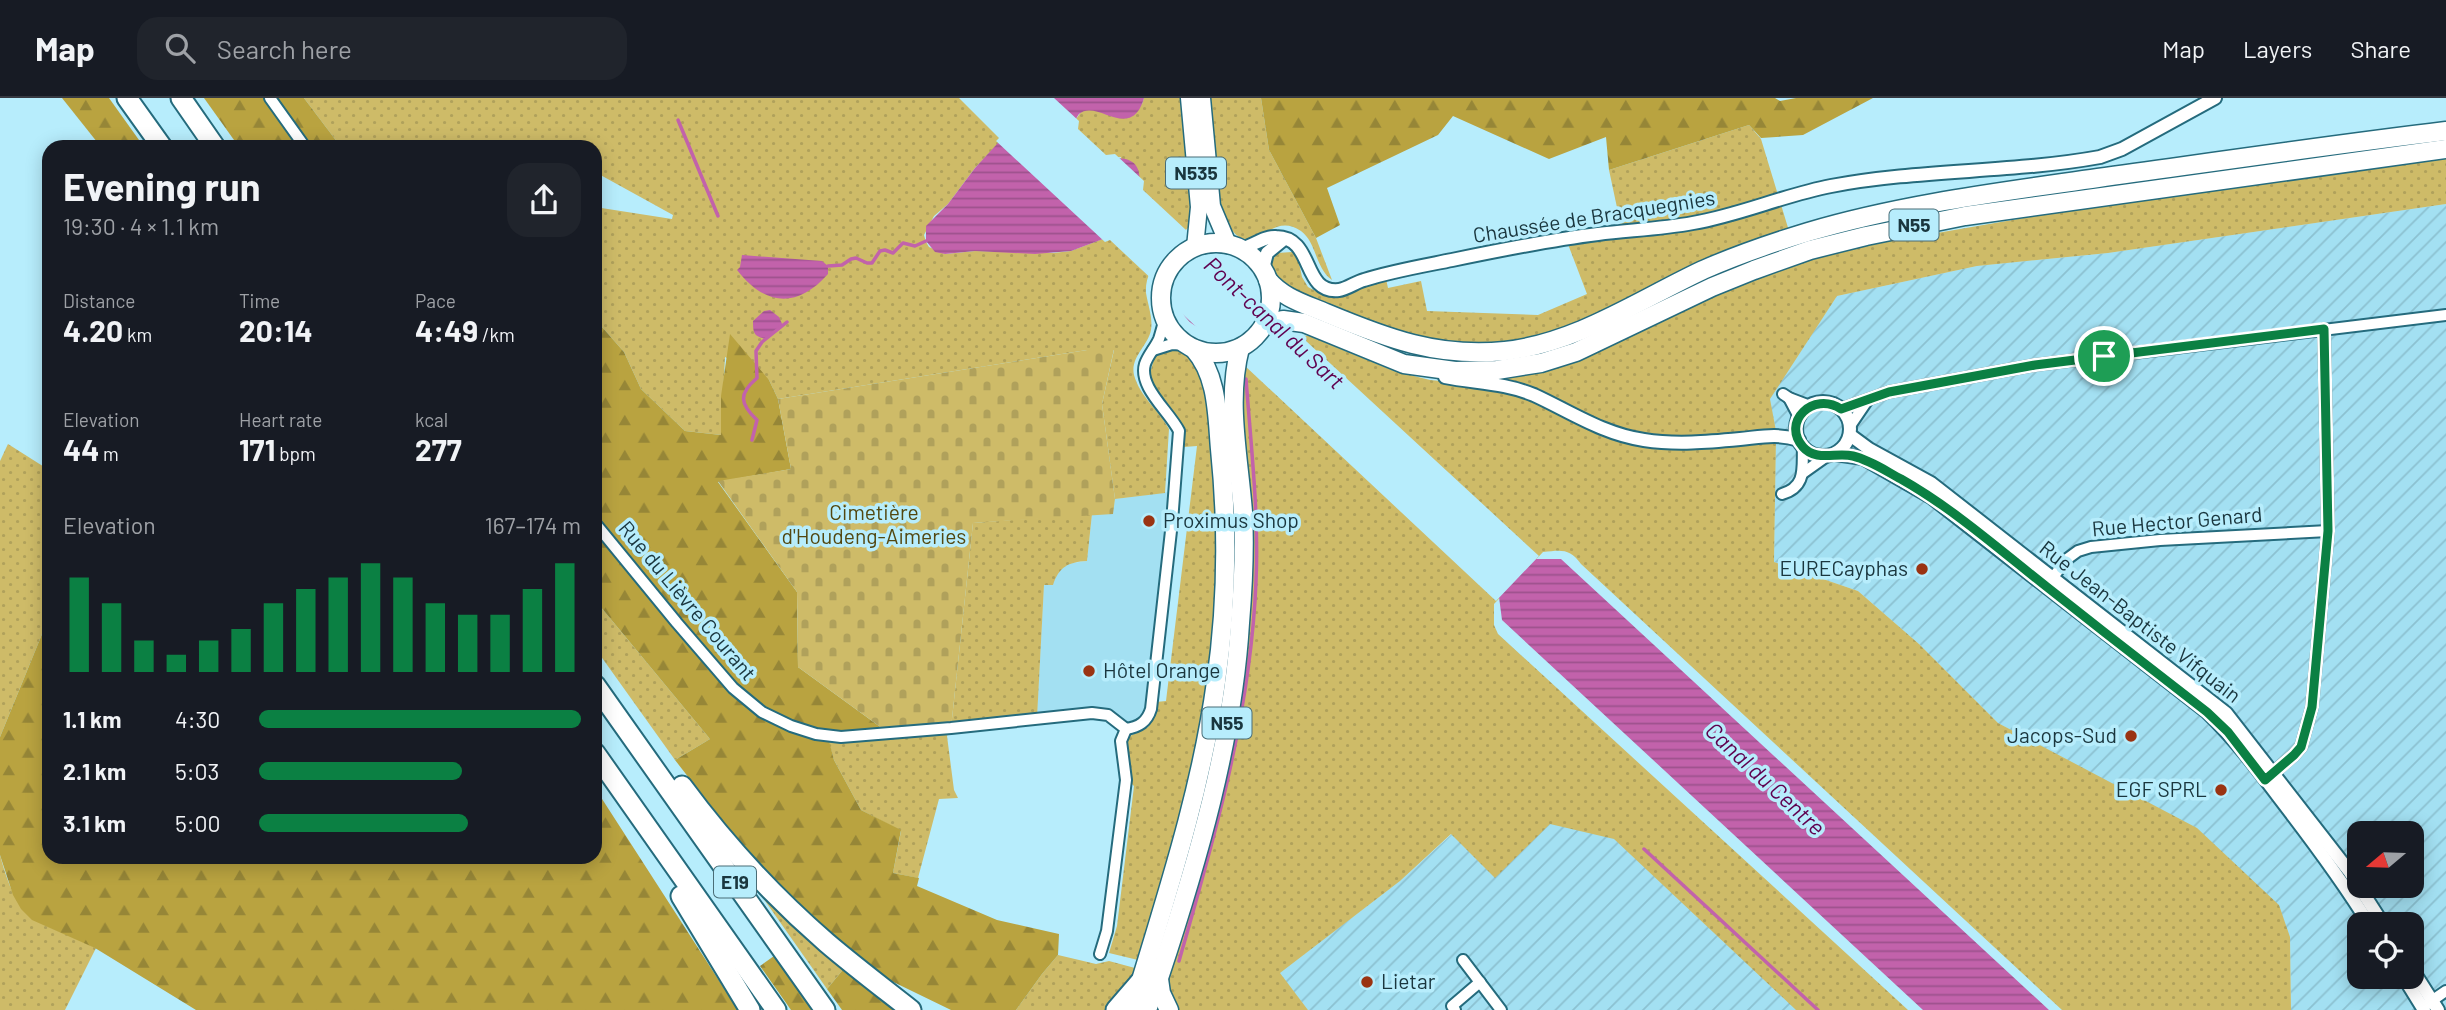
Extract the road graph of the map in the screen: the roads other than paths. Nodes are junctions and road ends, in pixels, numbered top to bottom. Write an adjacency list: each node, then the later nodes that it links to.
1 (127, 98): 8 (highway)
2 (181, 98): 9 (highway)
3 (270, 98): 10 (street)
4 (1189, 98): 13 (main road, N535)
5 (1202, 98): 14 (main road, N535)
6 (2215, 98): 12 (street, Chaussée de Bracquegnies)
7 (2446, 131): 15 (highway, N55)
8 (157, 140)
9 (210, 140)
10 (300, 140)
11 (2446, 149): 23 (highway, N55)
12 (1284, 239): 14 (street); 15 (street)
13 (1195, 247): 14 (highway); 17 (highway)
14 (1235, 247): 15 (highway)
15 (1265, 275): 18 (highway)
16 (2446, 315): 19 (street)
17 (1165, 318): 20 (highway); 22 (street)
18 (1264, 325): 21 (highway); 23 (highway, N55)
19 (2324, 329): 24 (street); 34 (street)
20 (1190, 347): 21 (highway); 22 (street); 46 (highway, N55)
21 (1240, 348): 46 (highway, N55)
22 (1153, 350): 37 (street)
23 (1404, 364): 29 (street, Rue Jean-Baptiste Vifquain)
24 (1867, 401): 26 (street); 28 (street)
25 (1810, 406): 26 (street); 27 (street); 27 (street)
26 (1841, 409): 28 (street, Rue Jean-Baptiste Vifquain)
27 (1799, 417): 29 (street)
28 (1850, 430): 30 (street); 35 (street, Rue Jean-Baptiste Vifquain)
29 (1801, 444): 30 (street, Rue Jean-Baptiste Vifquain); 31 (street)
30 (1831, 455): 31 (street); 35 (street, Rue Jean-Baptiste Vifquain)
31 (1803, 473): 32 (street)
32 (1782, 494)
33 (602, 531): 37 (street, Rue du Lièvre Courant)
34 (2328, 531): 35 (street, Rue Hector Genard); 40 (street)
35 (2049, 582): 40 (street, Rue Jean-Baptiste Vifquain)
36 (602, 695): 38 (highway, E19)
37 (1126, 729): 44 (street)
38 (644, 755): 54 (highway, E19); 55 (highway)
39 (602, 763): 41 (highway, E19)
40 (2270, 776): 42 (street, Rue Jean-Baptiste Vifquain); 43 (street, Rue Jean-Baptiste Vifquain)
41 (667, 856): 52 (highway); 53 (highway, E19)
42 (2362, 912)
43 (2375, 912)
44 (1100, 954)
45 (1463, 960): 47 (street)
46 (1150, 980): 56 (highway); 57 (highway, N55); 58 (highway, N55); 59 (highway)
47 (1480, 982): 60 (street); 61 (street)
48 (2414, 989): 51 (street)
49 (2421, 989): 51 (street)
50 (2446, 991): 51 (street)
51 (2429, 1007)
52 (750, 1010)
53 (776, 1010)
54 (825, 1010)
55 (911, 1010)
56 (1116, 1010)
57 (1132, 1010)
58 (1147, 1010)
59 (1169, 1010)
60 (1455, 1010)
61 (1502, 1010)

